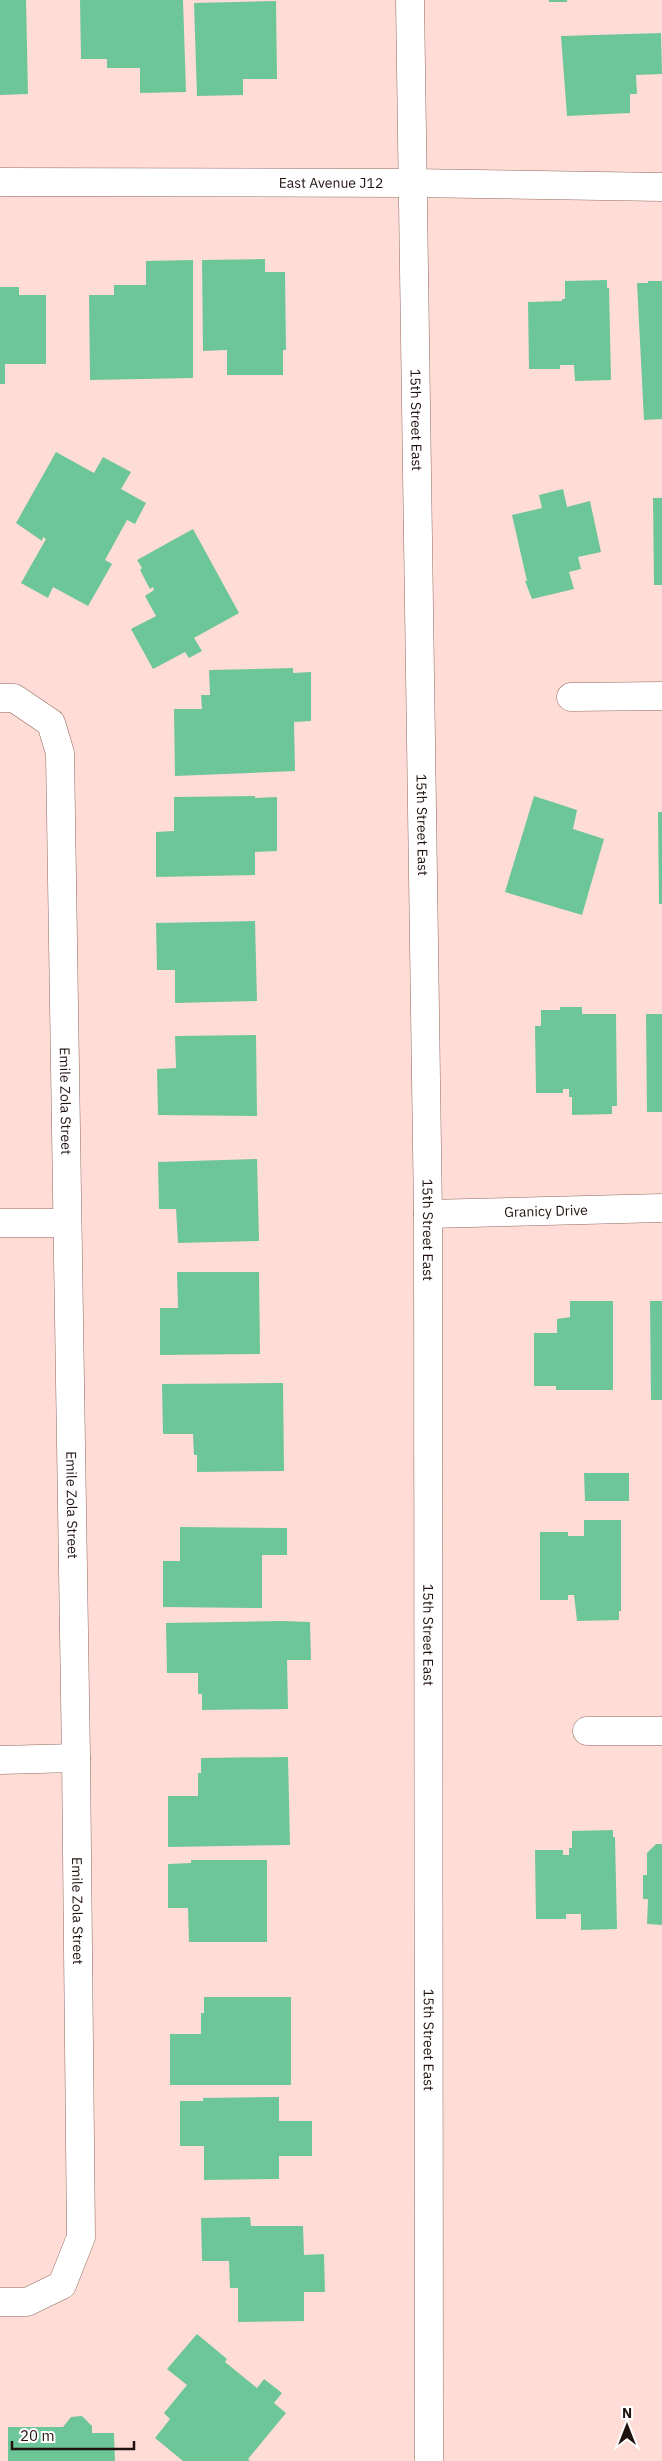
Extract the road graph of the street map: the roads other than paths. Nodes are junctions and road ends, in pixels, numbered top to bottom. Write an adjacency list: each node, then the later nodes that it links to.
1 (410, 0): 3 (street, 15th Street East)
2 (0, 182): 3 (street, East Avenue J12)
3 (411, 183): 4 (street, East Avenue J12); 9 (street, 15th Street East)
4 (662, 187)
5 (662, 696): 6 (street)
6 (570, 697)
7 (0, 698): 11 (street, Emile Zola Street)
8 (662, 1208): 9 (street, Granicy Drive)
9 (428, 1214): 17 (street, 15th Street East)
10 (0, 1223): 11 (street)
11 (66, 1223): 14 (street, Emile Zola Street)
12 (587, 1731): 13 (street)
13 (662, 1731)
14 (76, 1758): 15 (street); 16 (street, Emile Zola Street)
15 (0, 1760)
16 (0, 2302)
17 (429, 2461)

